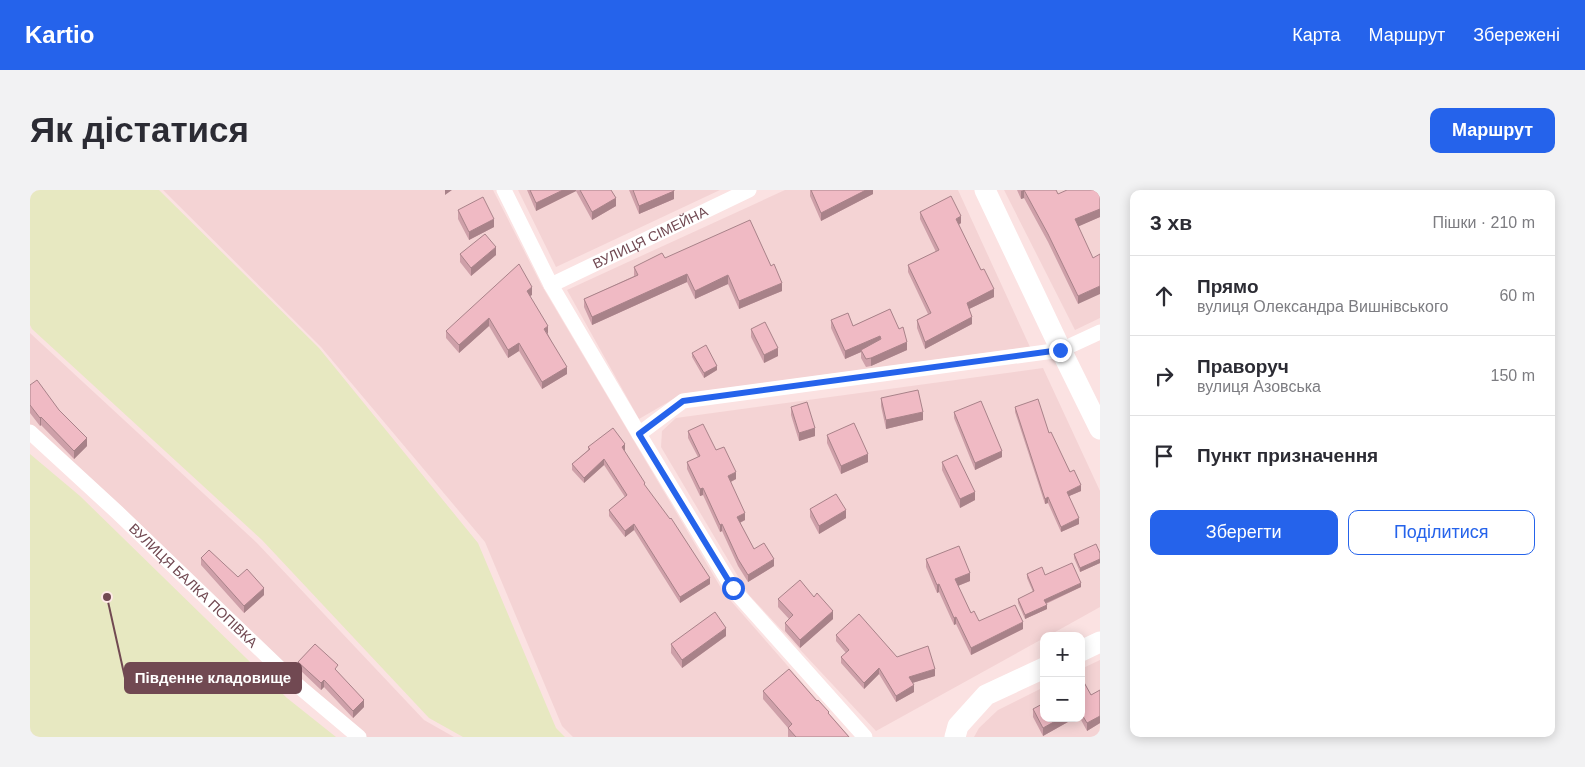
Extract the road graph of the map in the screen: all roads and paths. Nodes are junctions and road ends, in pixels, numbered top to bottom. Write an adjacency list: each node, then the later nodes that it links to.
1 (504, 190): 4 (street)
2 (749, 190): 4 (street, ВУЛИЦЯ СІМЕЙНА)
3 (985, 190): 6 (street)
4 (551, 285): 9 (street)
5 (1100, 332): 6 (street)
6 (1060, 350): 7 (street); 9 (street)
7 (1100, 429)
8 (30, 432): 13 (street, ВУЛИЦЯ БАЛКА ПОПІВКА)
9 (639, 434): 14 (street)
10 (1100, 642): 11 (street)
11 (1085, 648)
12 (1040, 670): 15 (street)
13 (359, 737)
14 (865, 737)
15 (955, 737)

